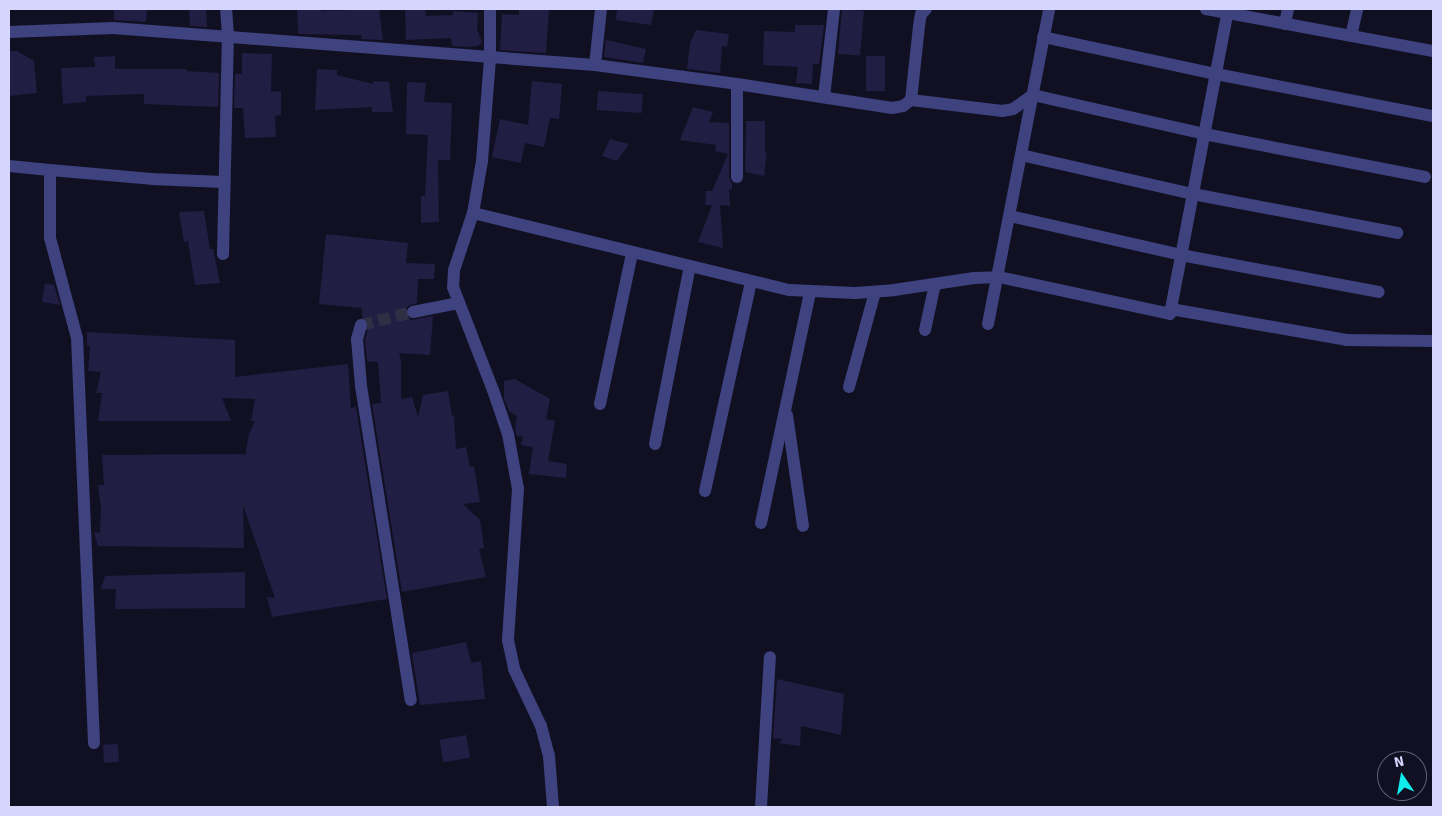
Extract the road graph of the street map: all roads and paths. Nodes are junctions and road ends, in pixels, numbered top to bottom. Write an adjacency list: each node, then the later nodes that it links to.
1 (226, 9): 13 (street)
2 (490, 9): 17 (street)
3 (601, 9): 18 (street)
4 (834, 9): 22 (street)
5 (926, 9): 23 (street)
6 (1048, 9): 15 (street)
7 (1206, 9): 10 (street)
8 (1288, 9): 11 (street)
9 (1357, 9): 14 (street)
10 (1228, 11): 11 (street); 19 (street)
11 (1285, 24): 14 (street)
12 (9, 32): 13 (street)
13 (228, 36): 17 (street); 31 (street)
14 (1351, 36): 16 (street)
15 (1043, 37): 19 (street); 21 (street)
16 (1433, 51)
17 (490, 59): 18 (street); 33 (street)
18 (595, 66): 20 (street)
19 (1216, 74): 24 (street); 25 (street)
20 (737, 84): 22 (street); 29 (street)
21 (1033, 95): 23 (street); 25 (street); 26 (street)
22 (824, 97): 23 (street)
23 (911, 100)
24 (1433, 116)
25 (1204, 134): 30 (street); 32 (street)
26 (1021, 155): 32 (street); 34 (street)
27 (9, 166): 28 (street)
28 (50, 170): 31 (street); 62 (street)
29 (737, 177)
30 (1425, 177)
31 (223, 182): 37 (street)
32 (1193, 194): 35 (street); 38 (street)
33 (472, 214): 36 (street); 46 (street)
34 (1010, 216): 38 (street); 40 (street)
35 (1397, 233)
36 (632, 252): 39 (street); 54 (street)
37 (222, 254)
38 (1181, 255): 45 (street); 47 (street)
39 (690, 266): 41 (street); 56 (street)
40 (999, 277): 42 (street); 47 (street); 49 (street)
41 (751, 281): 43 (street); 57 (street)
42 (935, 284): 44 (street); 51 (street)
43 (810, 292): 44 (street); 55 (street)
44 (875, 292): 53 (street)
45 (1380, 292)
46 (459, 303): 48 (street); 63 (street)
47 (1171, 309): 52 (street)
48 (413, 312)
49 (988, 324)
50 (361, 325): 61 (street)
51 (925, 330)
52 (1433, 341)
53 (850, 387)
54 (600, 404)
55 (786, 405): 58 (street); 59 (street)
56 (655, 444)
57 (705, 491)
58 (761, 523)
59 (804, 526)
60 (770, 657): 64 (street)
61 (411, 700)
62 (94, 743)
63 (553, 807)
64 (761, 807)

